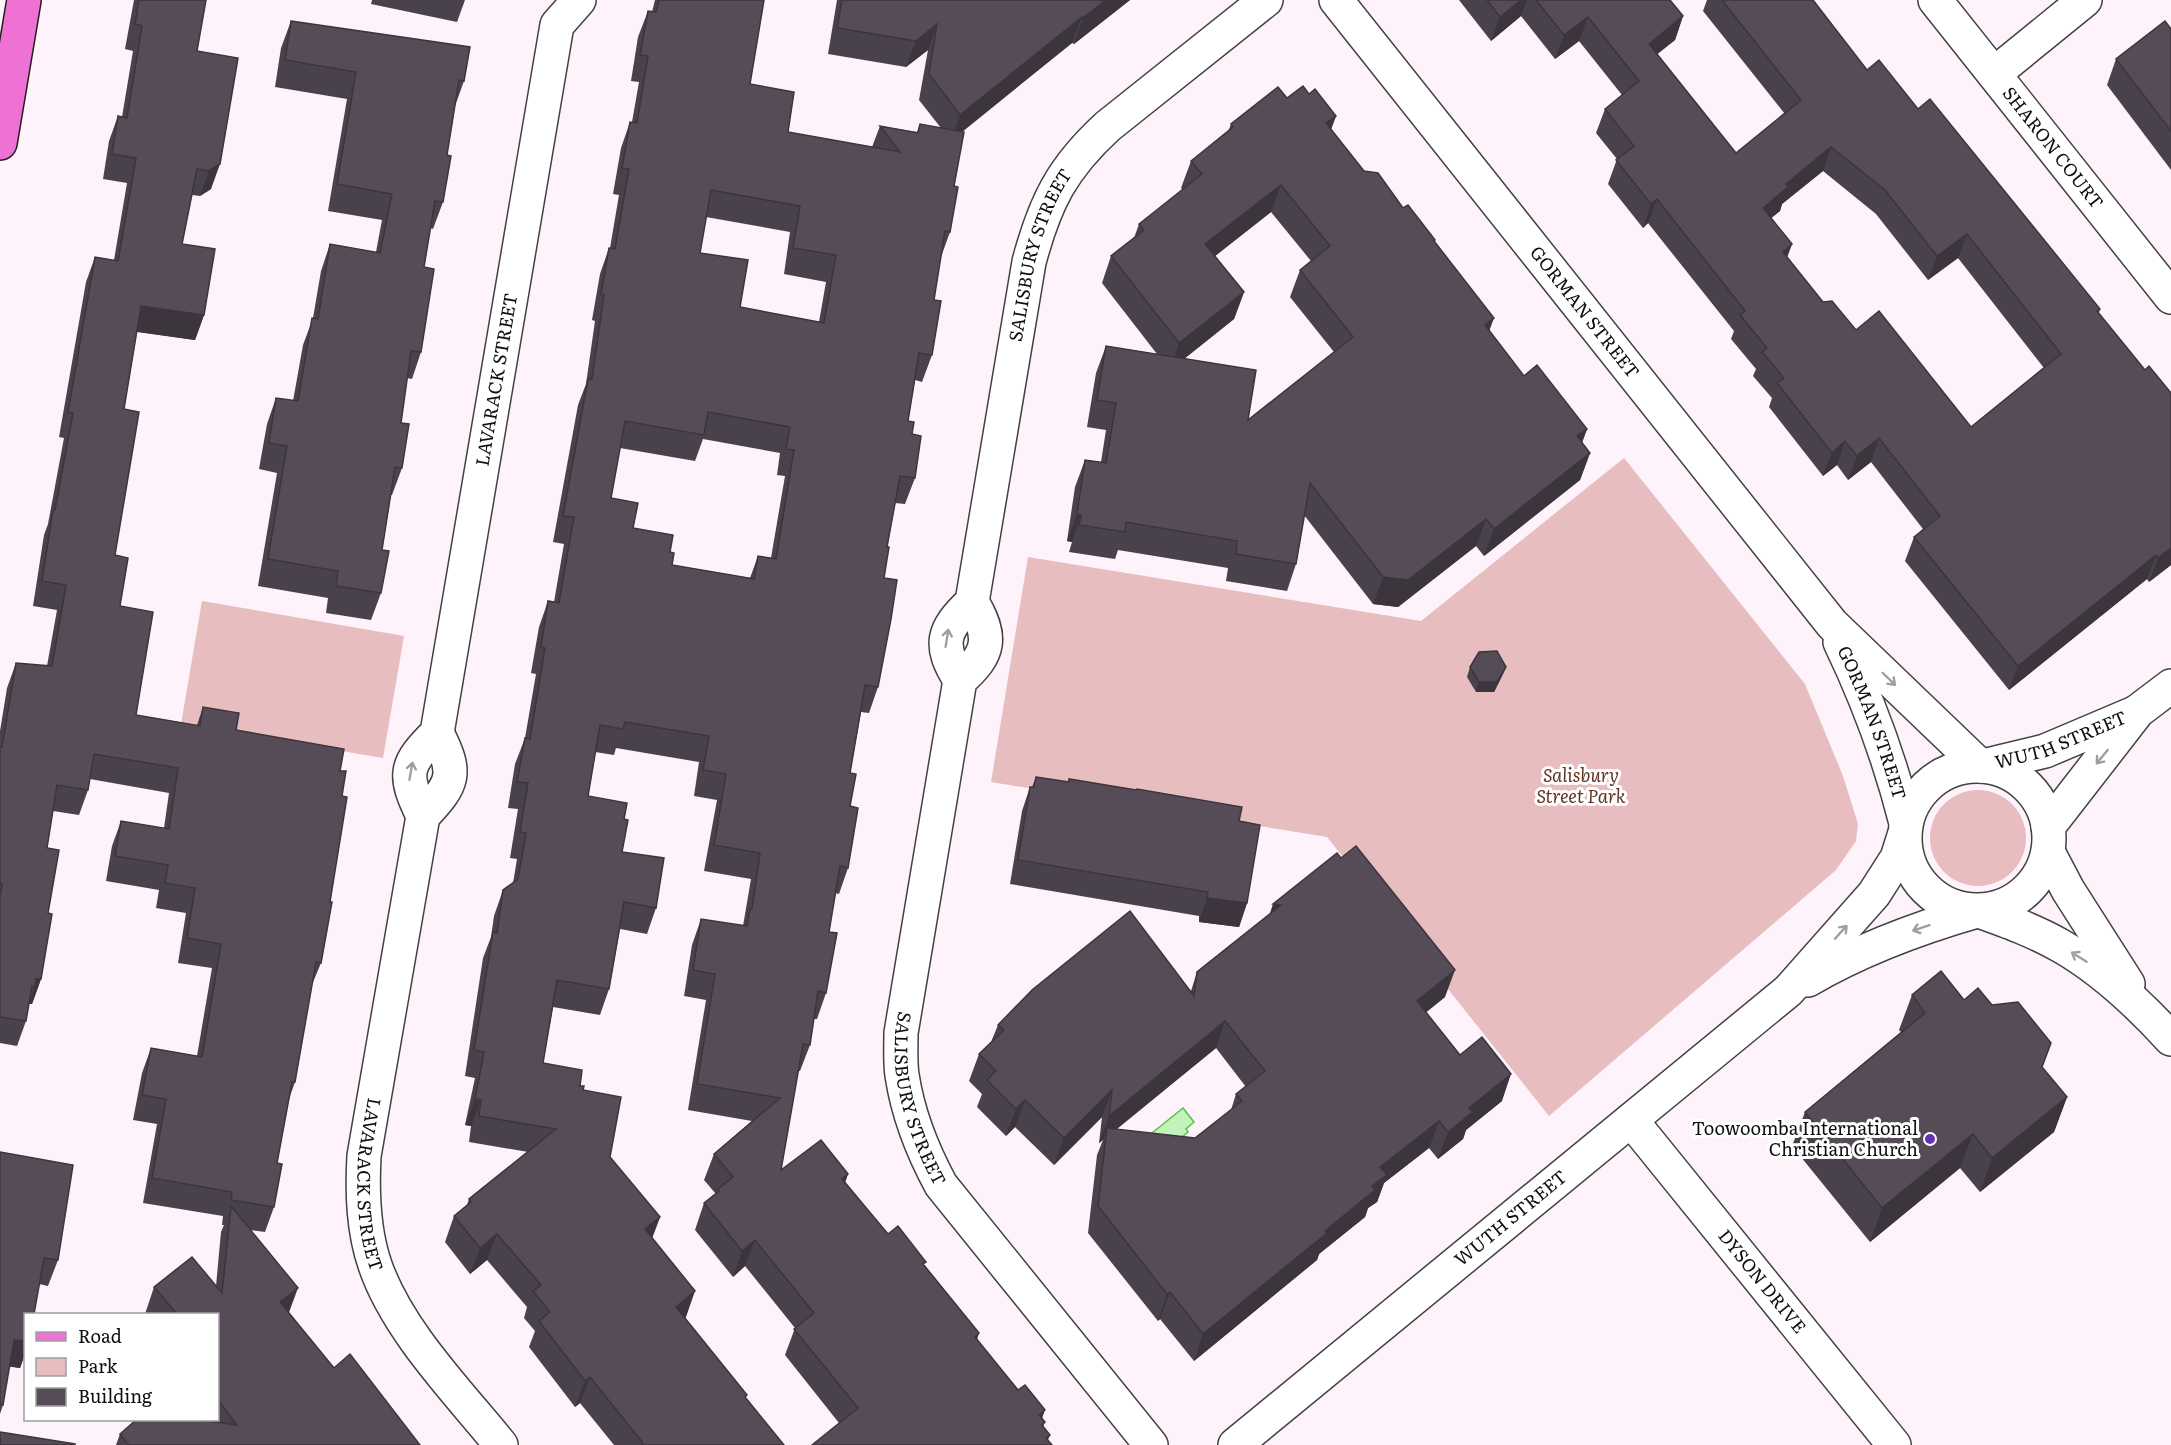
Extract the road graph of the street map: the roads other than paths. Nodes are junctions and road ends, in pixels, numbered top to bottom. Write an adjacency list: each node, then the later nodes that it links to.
1 (24, 0): 9 (main road)
2 (579, 0): 7 (street, LAVARACK STREET)
3 (1266, 0): 23 (street, SALISBURY STREET)
4 (1336, 0): 11 (street, GORMAN STREET)
5 (1935, 0): 8 (street, SHARON COURT)
6 (2085, 0): 8 (street)
7 (551, 13): 22 (street, LAVARACK STREET)
8 (1994, 74): 10 (street, SHARON COURT)
9 (0, 143)
10 (2171, 297)
11 (1832, 624): 14 (street, GORMAN STREET, one-way to 14); 15 (street, GORMAN STREET)
12 (2171, 686): 13 (street, WUTH STREET)
13 (2138, 711): 14 (street, WUTH STREET); 16 (street, WUTH STREET, one-way to 16)
14 (1982, 766): 15 (street); 16 (street)
15 (1905, 830): 17 (street); 18 (street, WUTH STREET, one-way to 15)
16 (2048, 840): 17 (street); 19 (street)
17 (1978, 911): 18 (street, WUTH STREET, one-way to 18); 19 (street, one-way to 17)
18 (1788, 991): 21 (street, WUTH STREET)
19 (2141, 1006): 20 (street)
20 (2171, 1039)
21 (1631, 1120): 24 (street, WUTH STREET); 25 (street, DYSON DRIVE)
22 (501, 1445)
23 (1151, 1445)
24 (1235, 1445)
25 (1894, 1445)

